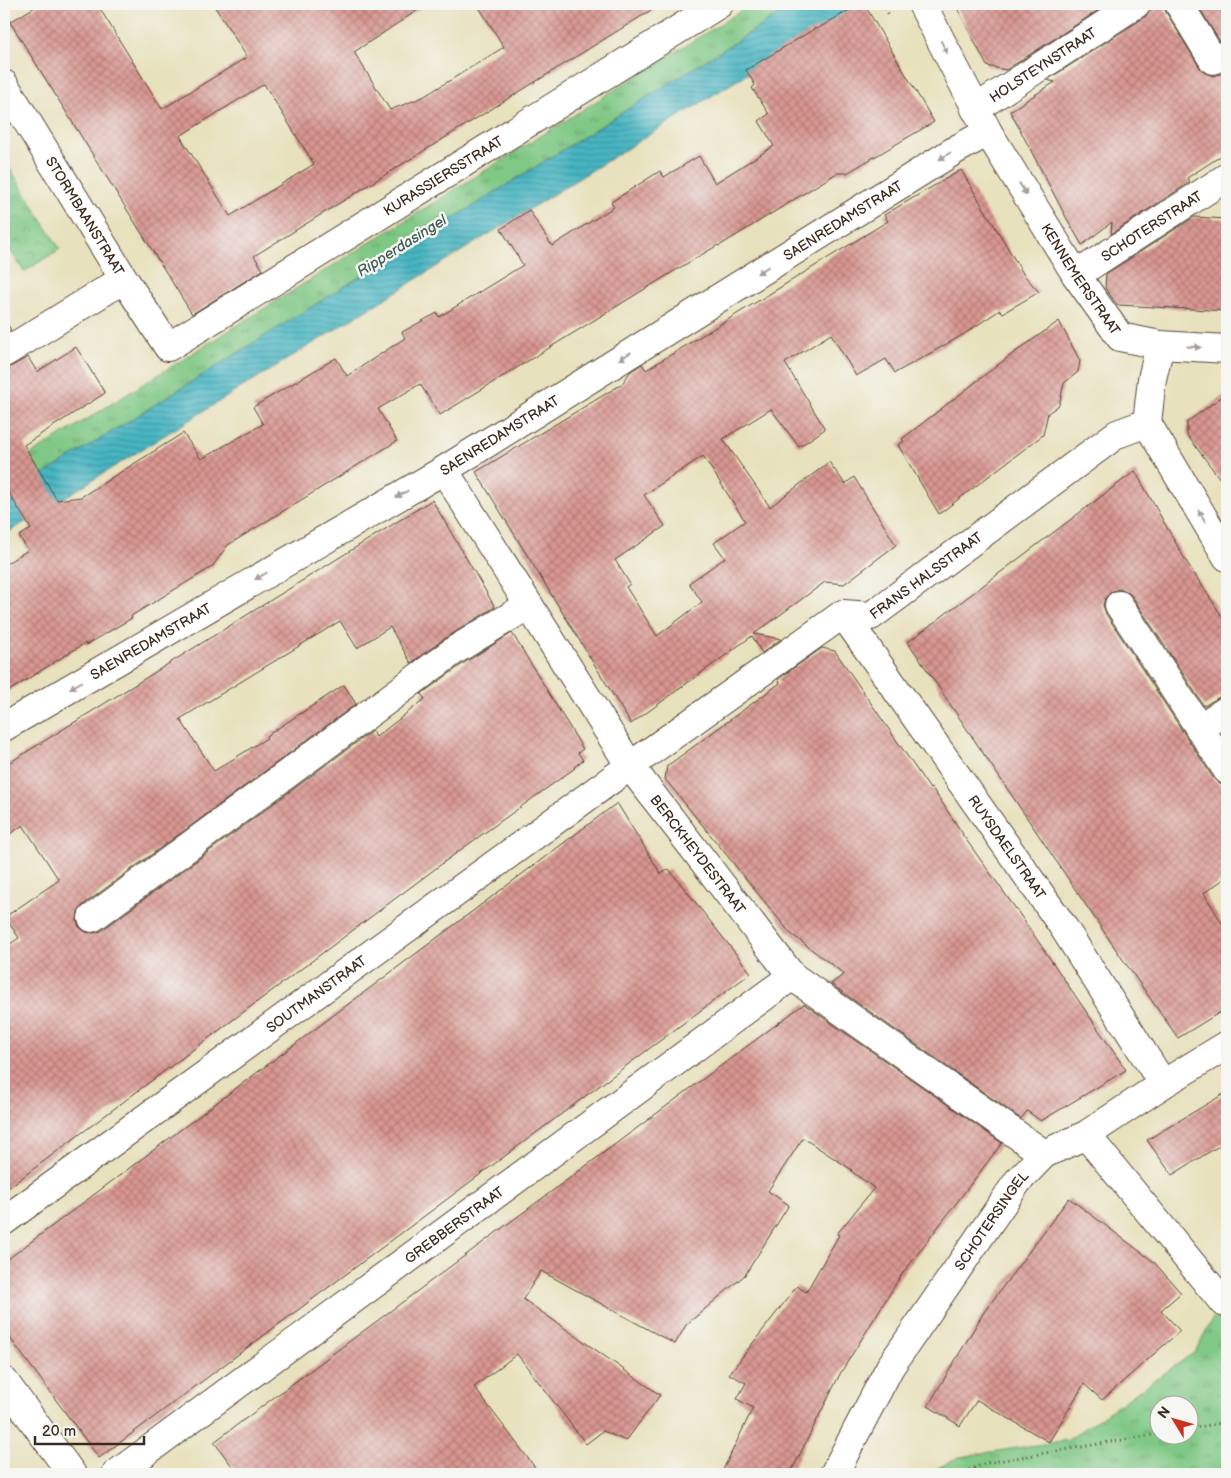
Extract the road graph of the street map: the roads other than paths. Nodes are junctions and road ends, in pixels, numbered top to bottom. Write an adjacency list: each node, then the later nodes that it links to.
1 (719, 4): 12 (street, KURASSIERSSTRAAT)
2 (922, 4): 7 (street, KENNEMERSTRAAT, one-way to 7)
3 (1136, 4): 7 (street, HOLSTEYNSTRAAT)
4 (1180, 4): 5 (street)
5 (1213, 60)
6 (4, 84): 10 (street, STORMBAANSTRAAT)
7 (982, 120): 9 (street, KENNEMERSTRAAT, one-way to 9); 16 (street, SAENREDAMSTRAAT, one-way to 16)
8 (1227, 177): 9 (street, SCHOTERSTRAAT)
9 (1076, 275): 11 (street, KENNEMERSTRAAT)
10 (124, 279): 12 (street, STORMBAANSTRAAT); 14 (street)
11 (1160, 346): 13 (street, one-way to 13); 15 (street)
12 (168, 347)
13 (1227, 349)
14 (4, 353)
15 (1147, 423): 17 (street, one-way to 15); 20 (street, FRANS HALSSTRAAT)
16 (444, 470): 18 (street, BERCKHEYDESTRAAT); 22 (street, SAENREDAMSTRAAT, one-way to 22)
17 (1227, 557)
18 (529, 605): 24 (street, BERCKHEYDESTRAAT); 26 (street)
19 (1119, 605): 23 (street)
20 (843, 614): 24 (street); 29 (street, RUYSDAELSTRAAT)
21 (1227, 710): 23 (street)
22 (4, 727)
23 (1200, 728): 25 (street)
24 (630, 766): 27 (street, BERCKHEYDESTRAAT); 32 (street, SOUTMANSTRAAT)
25 (1227, 770)
26 (92, 918)
27 (792, 976): 31 (street, BERCKHEYDESTRAAT); 36 (street, GREBBERSTRAAT)
28 (1227, 1044): 29 (street, SCHOTERSINGEL)
29 (1163, 1084): 30 (street, SCHOTERSINGEL)
30 (1086, 1135): 31 (street, SCHOTERSINGEL); 33 (street)
31 (1044, 1154): 37 (street, SCHOTERSINGEL)
32 (4, 1221)
33 (1223, 1302)
34 (4, 1381): 35 (street)
35 (72, 1474)
36 (116, 1474)
37 (834, 1474)

